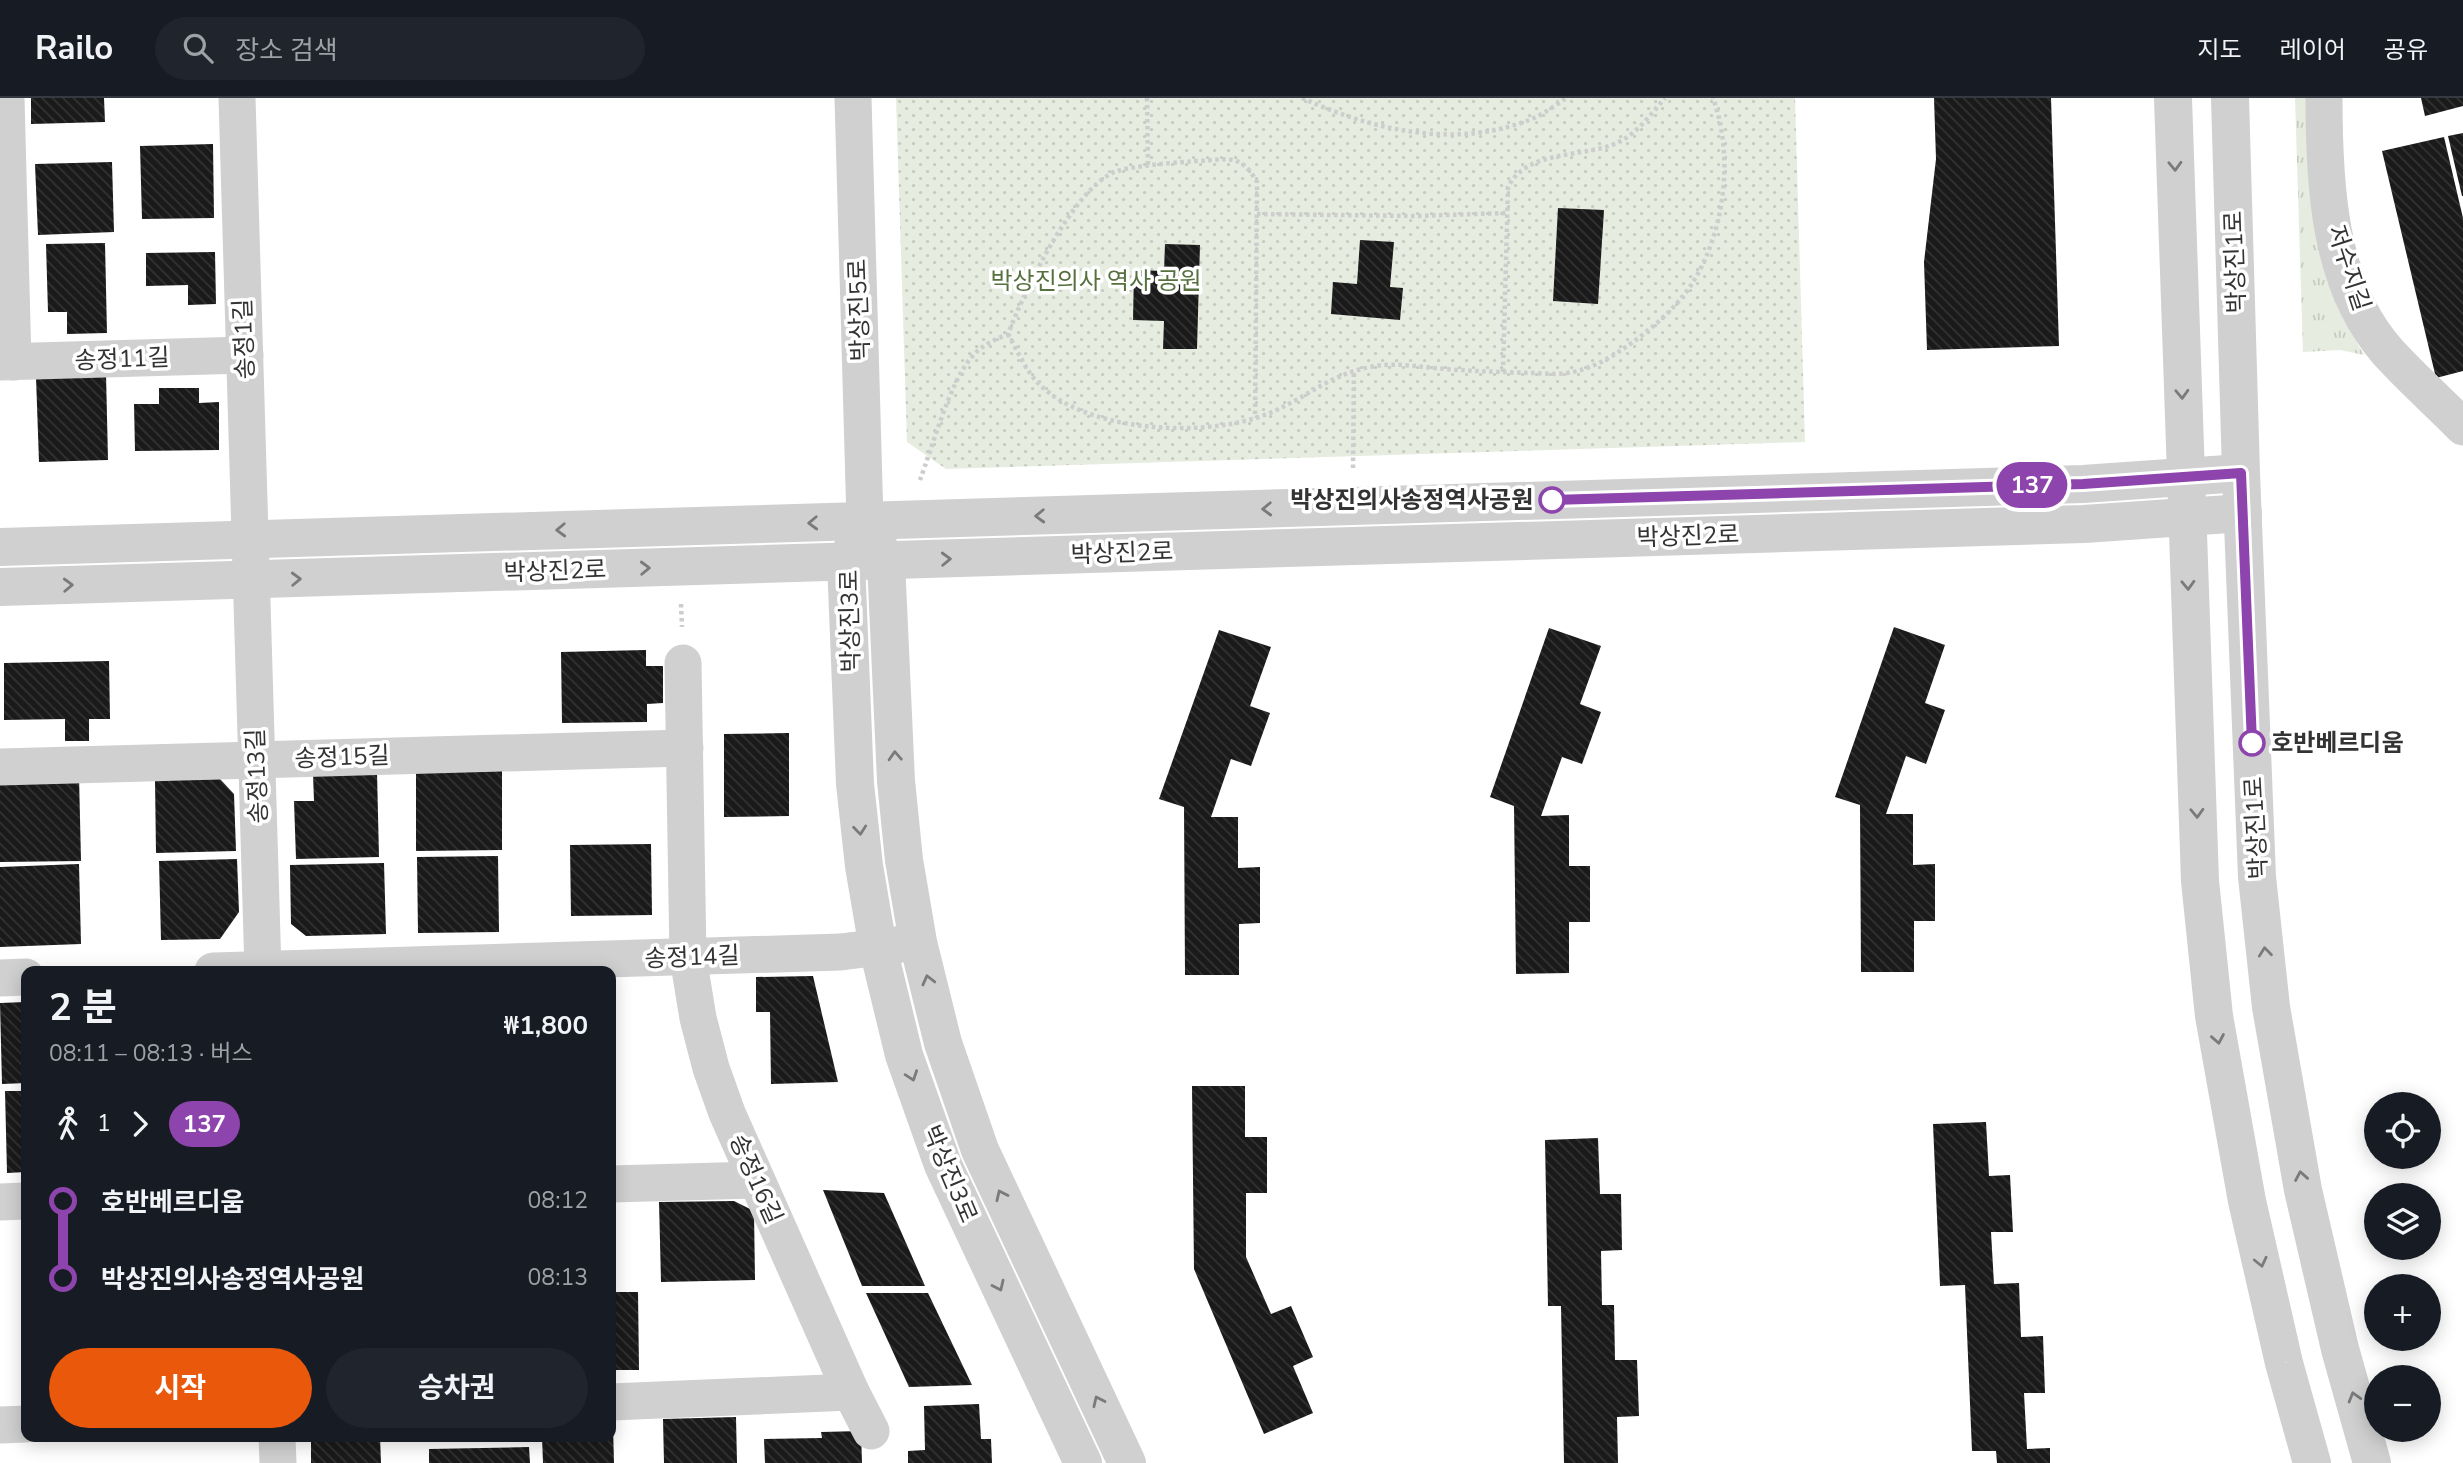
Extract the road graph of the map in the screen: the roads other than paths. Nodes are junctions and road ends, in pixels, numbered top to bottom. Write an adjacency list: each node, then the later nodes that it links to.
1 (6, 98): 8 (street)
2 (237, 98): 7 (street, 송정1길)
3 (853, 98): 14 (street, 박상진5로)
4 (2173, 98): 11 (street, one-way to 11)
5 (2231, 98): 10 (street, 박상진1로)
6 (2324, 98): 9 (street, 저수지길)
7 (245, 355): 8 (street, 송정11길); 15 (street, 송정1길)
8 (7, 362)
9 (2457, 410)
10 (2241, 473): 11 (street, 박상진2로); 12 (street, 박상진1로)
11 (2185, 477): 13 (street); 14 (street, 박상진2로, one-way to 14)
12 (2243, 513): 13 (street, 박상진2로); 46 (street, 박상진1로, one-way to 12)
13 (2186, 517): 17 (street, 박상진2로, one-way to 13); 45 (street, one-way to 45)
14 (865, 521): 15 (street, 박상진2로, one-way to 15); 17 (street, 박상진3로); 18 (street, 박상진3로)
15 (250, 540): 16 (street, 박상진2로); 19 (street, 송정1길)
16 (0, 547)
17 (886, 561): 18 (street, 박상진2로); 25 (street, 박상진3로, one-way to 17)
18 (846, 562): 19 (street, 박상진2로, one-way to 18); 26 (street, 박상진3로, one-way to 26)
19 (252, 580): 20 (street, 박상진2로, one-way to 19); 23 (street, 송정13길)
20 (0, 587)
21 (684, 663): 22 (street)
22 (685, 748): 23 (street, 송정15길); 27 (street)
23 (257, 760): 24 (street, 송정15길); 28 (street, 송정13길)
24 (0, 767)
25 (918, 942): 26 (street, 송정14길); 44 (street, 박상진3로, one-way to 25)
26 (878, 948): 27 (street, 송정14길); 43 (street, 박상진3로, one-way to 43)
27 (688, 957): 29 (street, 송정14길); 32 (street, 송정16길)
28 (263, 966)
29 (394, 966)
30 (21, 977): 31 (street)
31 (0, 978)
32 (756, 1180): 33 (street); 36 (street, 송정16길)
33 (616, 1184)
34 (21, 1201): 35 (street)
35 (0, 1202)
36 (851, 1392): 37 (street); 40 (street, 송정16길)
37 (616, 1402)
38 (0, 1424): 39 (street)
39 (21, 1424)
40 (871, 1431)
41 (277, 1442): 42 (street)
42 (278, 1463)
43 (1083, 1463)
44 (1127, 1463)
45 (2312, 1463)
46 (2372, 1463)

